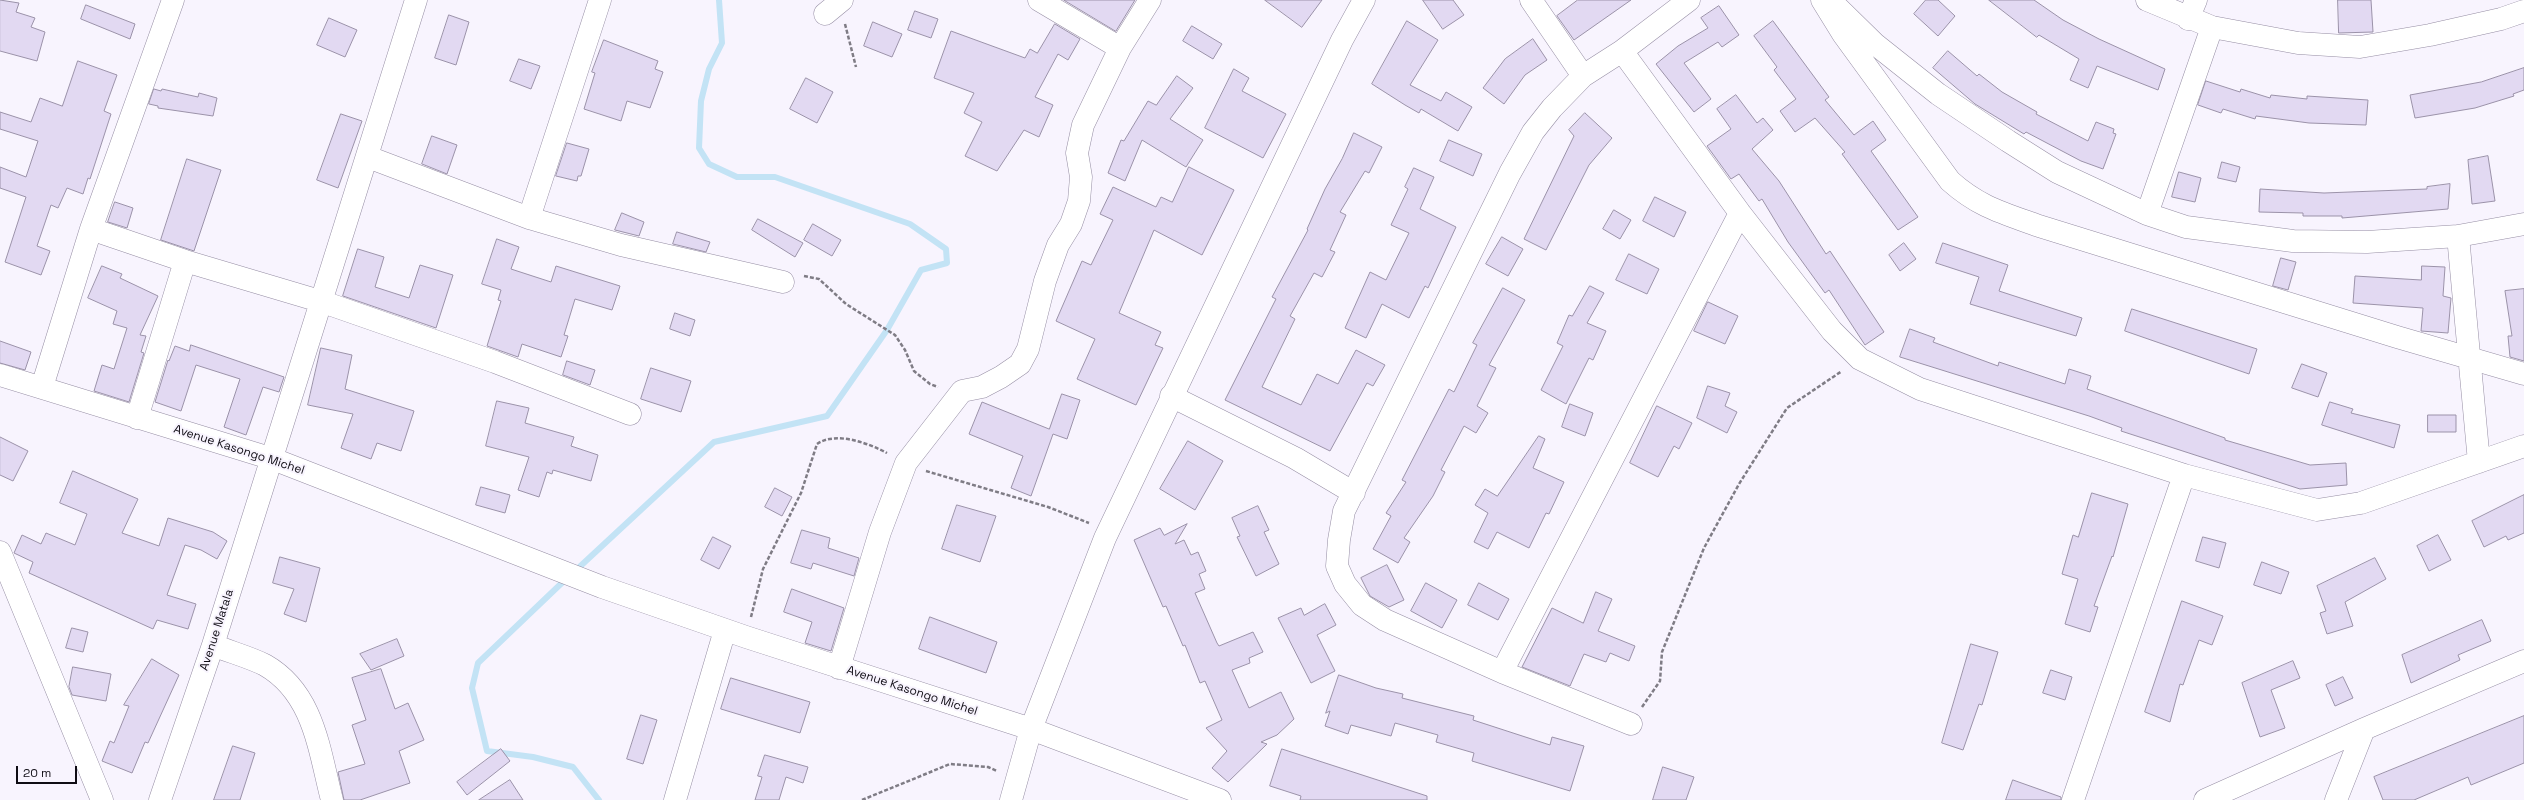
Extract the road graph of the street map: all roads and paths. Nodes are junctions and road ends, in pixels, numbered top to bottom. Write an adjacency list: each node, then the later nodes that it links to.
1 (173, 0): 25 (street)
2 (416, 0): 20 (street, Avenue Matala)
3 (600, 0): 23 (street)
4 (1039, 0): 16 (street)
5 (1150, 0): 16 (street)
6 (1364, 0): 36 (street)
7 (1531, 0): 19 (street)
8 (1688, 0): 17 (street)
9 (1822, 0): 30 (street)
10 (1830, 0): 22 (street)
11 (2147, 0): 12 (street)
12 (2192, 9): 15 (street)
13 (837, 11): 18 (path)
14 (2524, 11): 15 (street)
15 (2212, 27): 22 (street)
16 (1120, 48): 35 (street)
17 (1622, 51): 19 (street); 21 (street)
18 (856, 67)
19 (1583, 76): 44 (street)
20 (368, 157): 23 (street); 29 (street, Avenue Matala)
21 (1740, 213): 31 (street); 52 (street)
22 (2147, 214): 26 (street)
23 (529, 218): 28 (street)
24 (2524, 224): 26 (street)
25 (91, 229): 27 (street); 34 (street)
26 (2458, 236): 30 (street)
27 (185, 261): 29 (street); 38 (street)
28 (783, 282): 35 (path)
29 (322, 302): 37 (street); 40 (street, Avenue Matala)
30 (2468, 358): 32 (street); 42 (street)
31 (1860, 359): 43 (street); 53 (path)
32 (2524, 374)
33 (0, 375): 34 (street, Avenue Kasongo Michel)
34 (42, 387): 38 (street, Avenue Kasongo Michel)
35 (962, 391): 41 (street)
36 (1171, 396): 44 (street); 54 (street)
37 (630, 414)
38 (137, 418): 40 (street, Avenue Kasongo Michel)
39 (2524, 446): 42 (street)
40 (273, 459): 47 (street, Avenue Kasongo Michel); 49 (street, Avenue Matala)
41 (906, 462): 45 (path); 48 (path); 51 (street)
42 (2479, 462): 43 (street)
43 (2184, 475): 64 (street)
44 (1354, 492): 52 (street)
45 (1095, 525)
46 (0, 552): 57 (street)
47 (725, 630): 48 (street, Avenue Kasongo Michel); 60 (street)
48 (746, 637): 51 (street, Avenue Kasongo Michel)
49 (213, 645): 58 (street, Avenue Matala); 59 (street)
50 (2524, 661): 55 (street)
51 (839, 668): 54 (street, Avenue Kasongo Michel)
52 (1502, 672): 53 (street)
53 (1631, 724)
54 (1032, 729): 56 (street); 63 (street, Avenue Kasongo Michel)
55 (2364, 729): 65 (street); 66 (street)
56 (1017, 778): 61 (path); 62 (street)
57 (102, 800)
58 (160, 800)
59 (332, 800)
60 (675, 800)
61 (862, 800)
62 (1010, 800)
63 (1220, 800)
64 (2073, 800)
65 (2205, 800)
66 (2336, 800)

